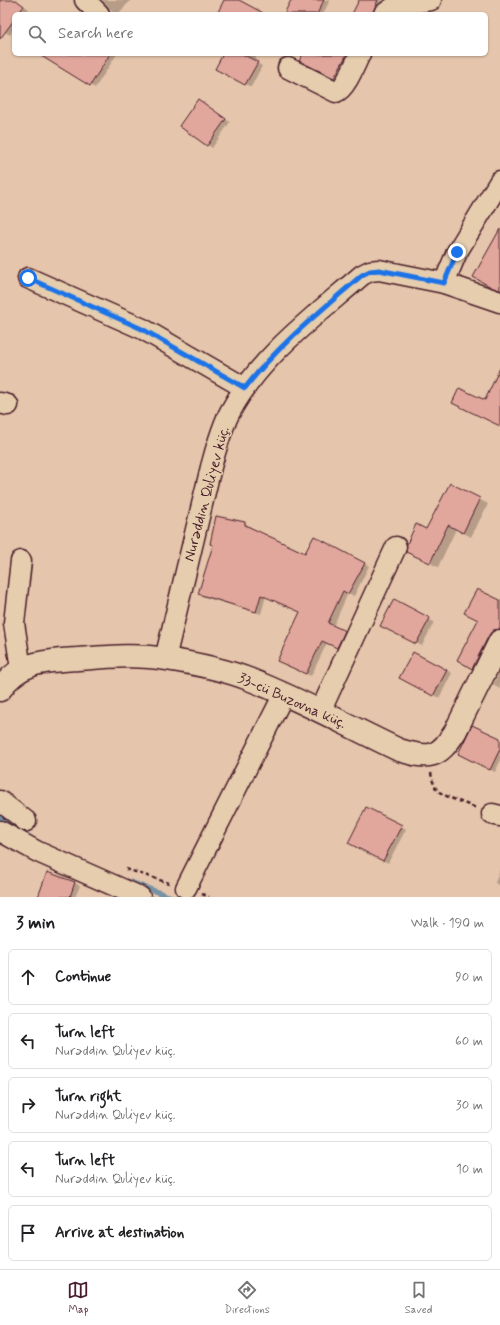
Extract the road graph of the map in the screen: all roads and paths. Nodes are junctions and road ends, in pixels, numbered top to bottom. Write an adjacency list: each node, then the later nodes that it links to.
1 (85, 0): 3 (street)
2 (431, 0): 4 (street)
3 (97, 12)
4 (386, 12)
5 (359, 56): 6 (street)
6 (288, 68)
7 (500, 181): 9 (street)
8 (28, 278): 11 (street)
9 (444, 283): 10 (street, Nurəddin Quliyev küç.); 11 (street, Nurəddin Quliyev küç.)
10 (500, 302)
11 (245, 388): 15 (street, Nurəddin Quliyev küç.)
12 (396, 547): 19 (street)
13 (21, 561): 16 (street)
14 (500, 641): 20 (street)
15 (166, 659): 16 (street, 33-cü Buzovna küç.); 18 (street, 33-cü Buzovna küç.)
16 (21, 668): 17 (street, 33-cü Buzovna küç.)
17 (0, 690)
18 (284, 694): 19 (street, 33-cü Buzovna küç.); 25 (street)
19 (320, 712): 20 (street, 33-cü Buzovna küç.)
20 (428, 755): 22 (path)
21 (0, 801): 23 (street)
22 (496, 815)
23 (26, 821)
24 (0, 831): 26 (street)
25 (186, 888)
26 (105, 890): 27 (street)
27 (140, 897)

